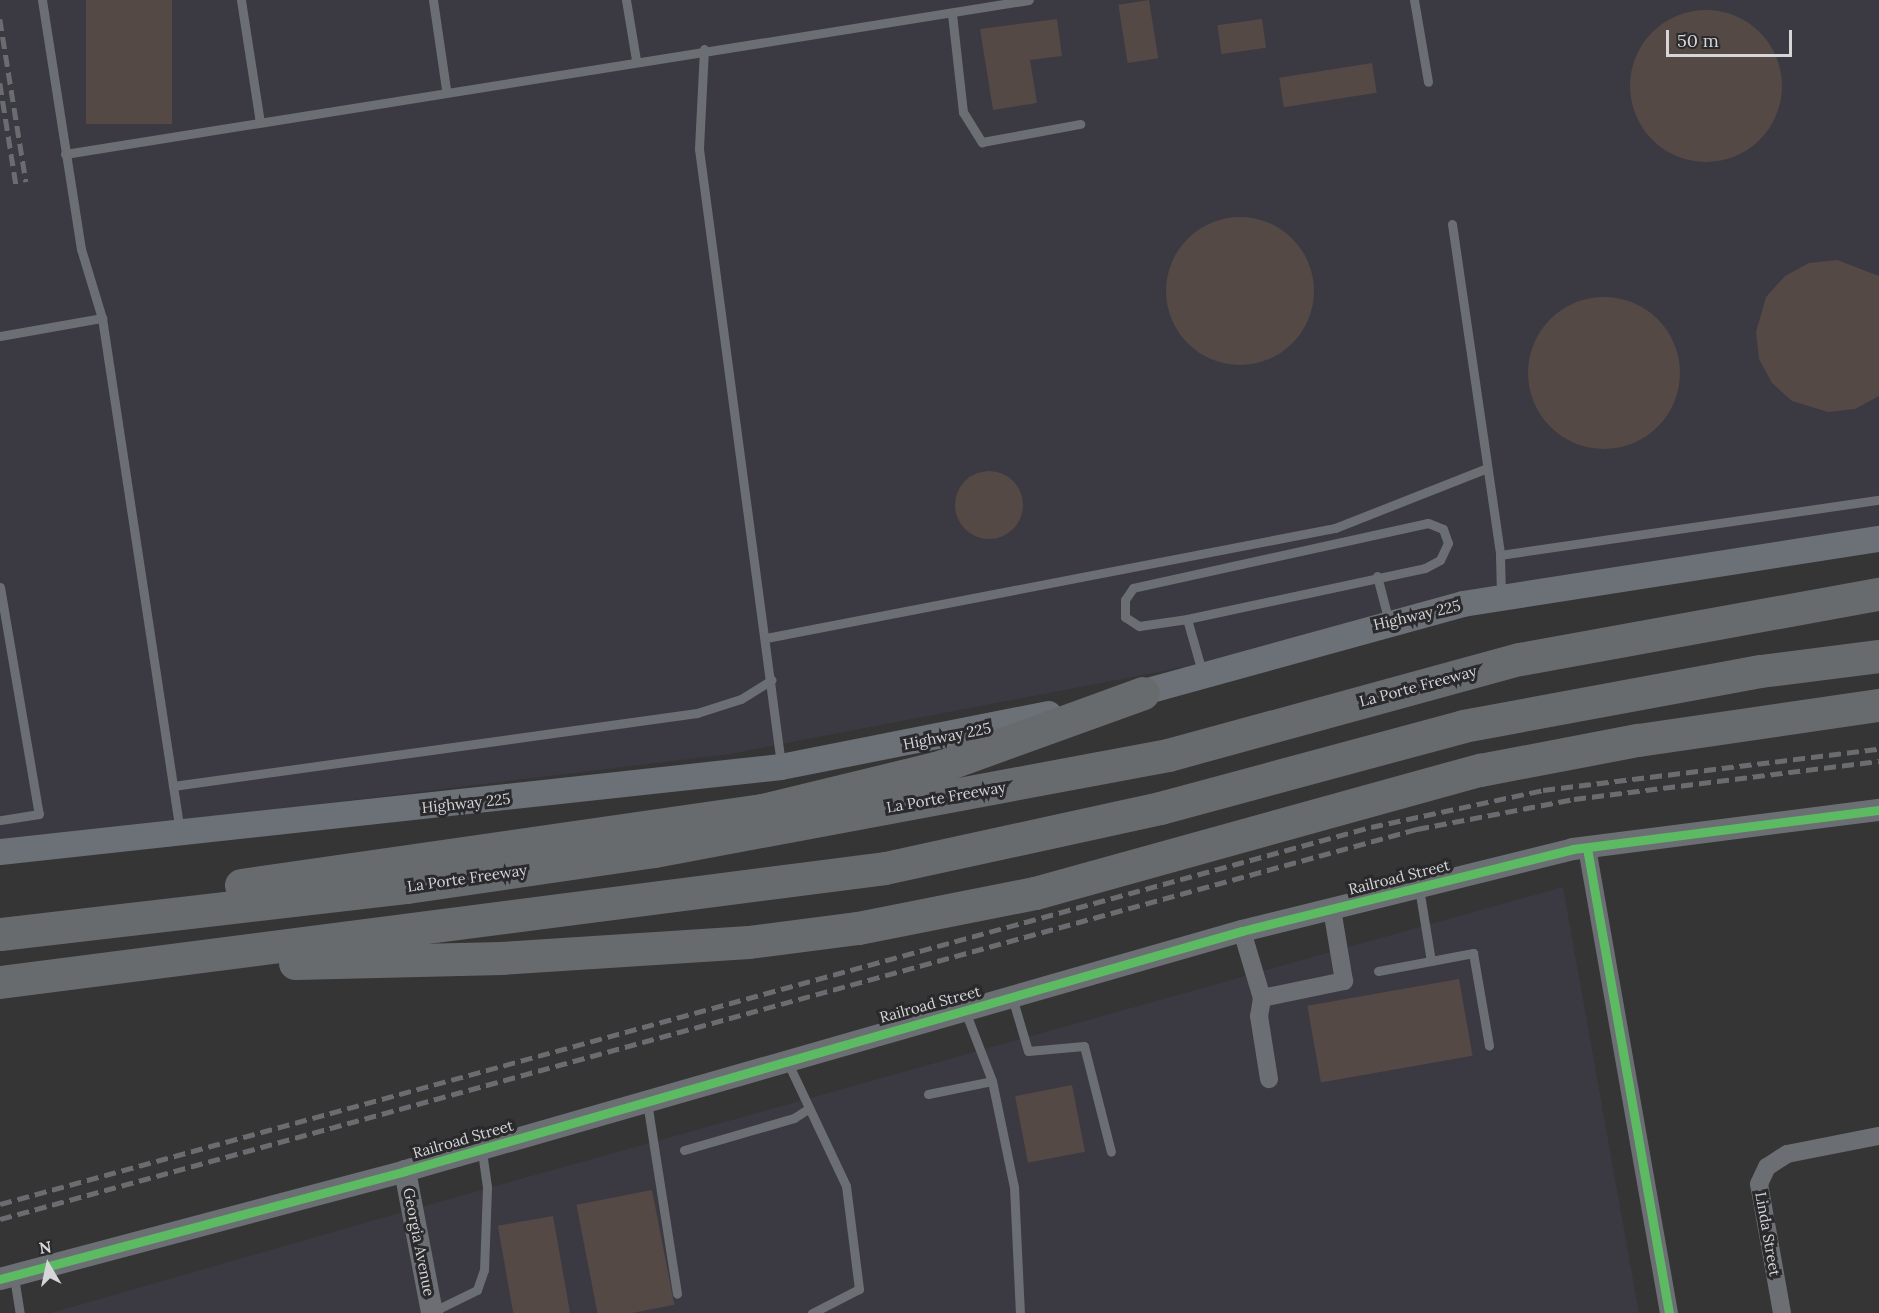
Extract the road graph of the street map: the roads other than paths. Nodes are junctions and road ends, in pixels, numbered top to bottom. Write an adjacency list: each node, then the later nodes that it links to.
1 (42, 0): 14 (lane)
2 (241, 0): 12 (lane)
3 (433, 0): 11 (lane)
4 (626, 0): 9 (lane)
5 (1029, 0): 7 (lane)
6 (1414, 0): 10 (lane)
7 (952, 14): 8 (lane); 13 (lane)
8 (704, 49): 9 (lane); 28 (lane)
9 (636, 60): 11 (lane)
10 (1428, 82)
11 (446, 89): 12 (lane)
12 (260, 123): 14 (lane)
13 (1080, 124)
14 (65, 154): 16 (lane)
15 (1452, 224): 18 (lane)
16 (102, 318): 17 (lane); 35 (lane)
17 (0, 336)
18 (1487, 468): 21 (lane); 28 (lane)
19 (1879, 500): 21 (lane)
20 (1879, 539): 25 (main road, Highway 225)
21 (1500, 555): 25 (lane)
22 (1377, 576): 26 (lane); 26 (lane); 27 (lane)
23 (0, 587): 37 (lane)
24 (1879, 594): 45 (highway, La Porte Freeway)
25 (1501, 597): 27 (main road, Highway 225)
26 (1187, 619): 30 (lane)
27 (1389, 622): 30 (main road, Highway 225)
28 (766, 638): 31 (lane)
29 (1879, 656): 47 (highway)
30 (1203, 675): 32 (main road, Highway 225)
31 (771, 680): 34 (lane); 35 (lane)
32 (1143, 693): 34 (main road, Highway 225); 43 (highway)
33 (1879, 705): 47 (highway)
34 (782, 767): 38 (main road, Highway 225)
35 (173, 786): 38 (lane)
36 (1879, 810): 39 (street, Railroad Street)
37 (0, 820)
38 (180, 835): 40 (main road, Highway 225)
39 (1587, 848): 41 (street, Railroad Street); 71 (street)
40 (0, 852)
41 (1419, 888): 42 (street, Railroad Street); 46 (lane)
42 (1332, 909): 44 (street, Railroad Street); 51 (street)
43 (0, 924)
44 (1242, 931): 50 (street, Railroad Street); 51 (street)
45 (0, 934)
46 (1431, 961): 48 (lane); 53 (lane)
47 (122, 966): 49 (highway)
48 (1378, 971)
49 (0, 982)
50 (1012, 997): 52 (street, Railroad Street); 63 (lane)
51 (1262, 998): 55 (street)
52 (965, 1010): 54 (street, Railroad Street); 56 (lane)
53 (1489, 1046)
54 (786, 1059): 58 (street, Railroad Street); 59 (lane)
55 (1269, 1079)
56 (992, 1082): 57 (lane); 70 (lane)
57 (928, 1094)
58 (647, 1102): 61 (street, Railroad Street); 66 (lane)
59 (808, 1109): 62 (lane); 69 (lane)
60 (1879, 1136): 72 (street, Linda Street)
61 (482, 1149): 64 (street, Railroad Street); 67 (lane)
62 (684, 1150)
63 (1111, 1152)
64 (405, 1171): 65 (street, Railroad Street); 67 (street, Georgia Avenue)
65 (7, 1277): 68 (lane)
66 (677, 1294)
67 (432, 1312)
68 (20, 1313)
69 (812, 1313)
70 (1020, 1313)
71 (1669, 1313)
72 (1782, 1313)

